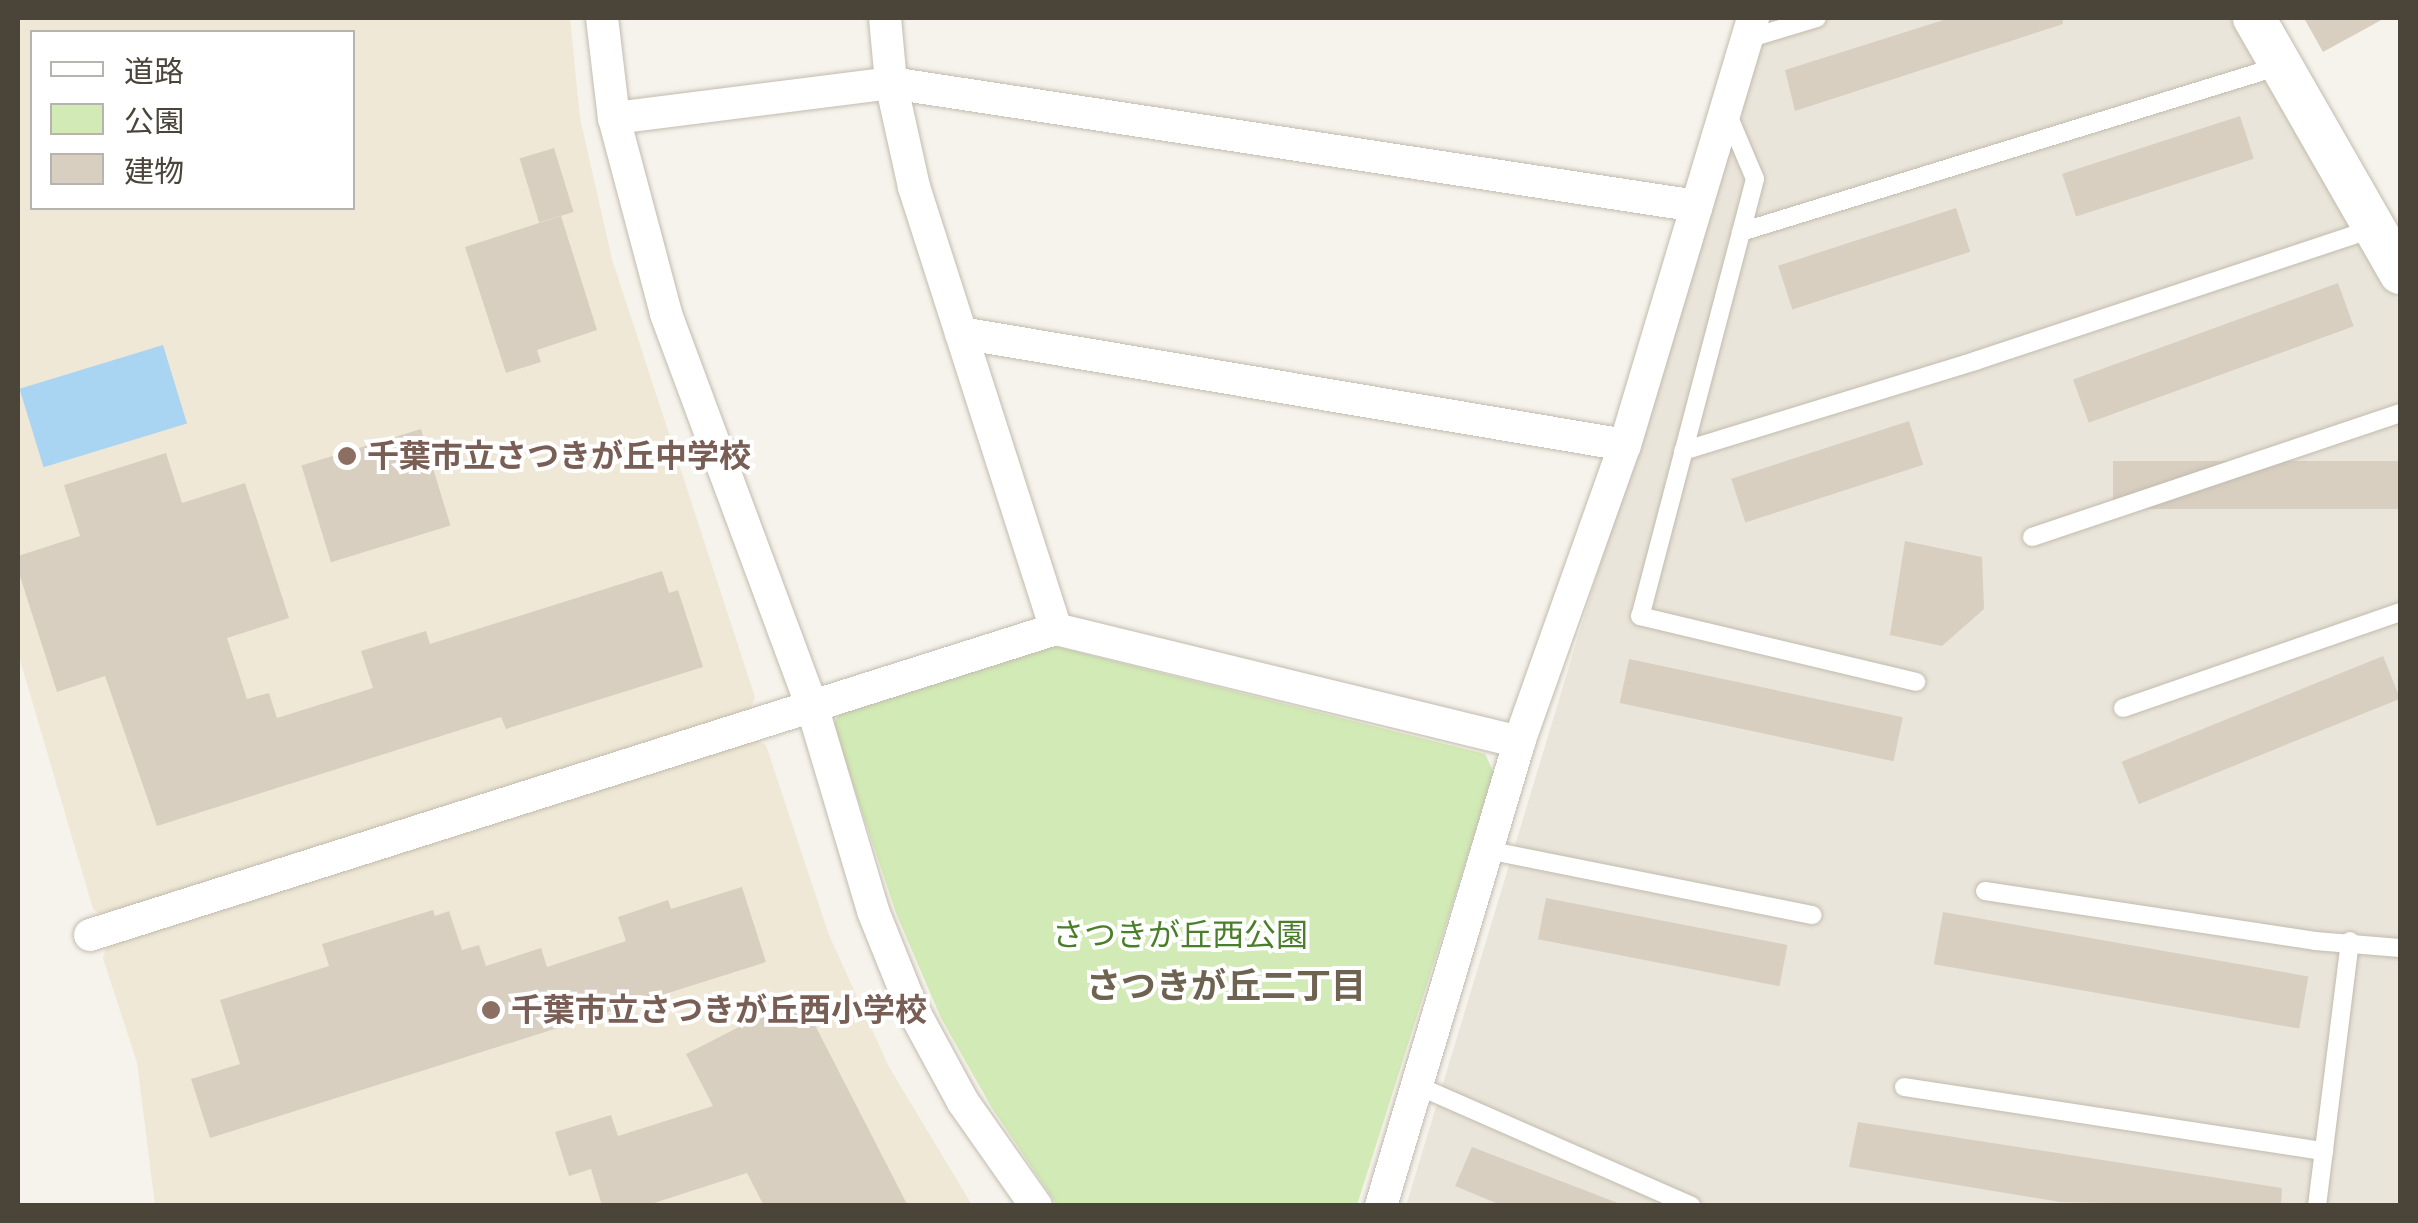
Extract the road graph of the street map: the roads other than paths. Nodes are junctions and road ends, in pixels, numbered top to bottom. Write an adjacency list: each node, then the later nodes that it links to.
1 (602, 18): 9 (street)
2 (885, 18): 7 (street)
3 (1818, 18): 5 (lane)
4 (2254, 18): 6 (street)
5 (1750, 28): 8 (street)
6 (2281, 66): 11 (street); 12 (lane)
7 (891, 83): 9 (street); 10 (street); 14 (street)
8 (1726, 110): 10 (street); 12 (lane)
9 (614, 118): 22 (street)
10 (1696, 206): 16 (street)
11 (2373, 228): 13 (street); 17 (lane)
12 (1741, 232): 17 (lane)
13 (2400, 273)
14 (960, 333): 16 (street); 20 (street)
15 (2400, 413): 18 (lane)
16 (1625, 446): 24 (street)
17 (1683, 451): 21 (lane)
18 (2032, 537)
19 (2400, 612): 23 (lane)
20 (1056, 629): 22 (street); 24 (street)
21 (1916, 682)
22 (812, 706): 28 (street); 34 (street)
23 (2123, 708)
24 (1519, 742): 25 (street)
25 (1487, 850): 27 (lane); 31 (street)
26 (1985, 891): 29 (lane)
27 (1813, 916)
28 (90, 936)
29 (2350, 941): 30 (lane); 33 (lane)
30 (2400, 948)
31 (1416, 1084): 35 (street); 36 (lane)
32 (1904, 1087): 33 (lane)
33 (2324, 1152): 37 (lane)
34 (1036, 1206)
35 (1380, 1206)
36 (1692, 1206)
37 (2317, 1206)

